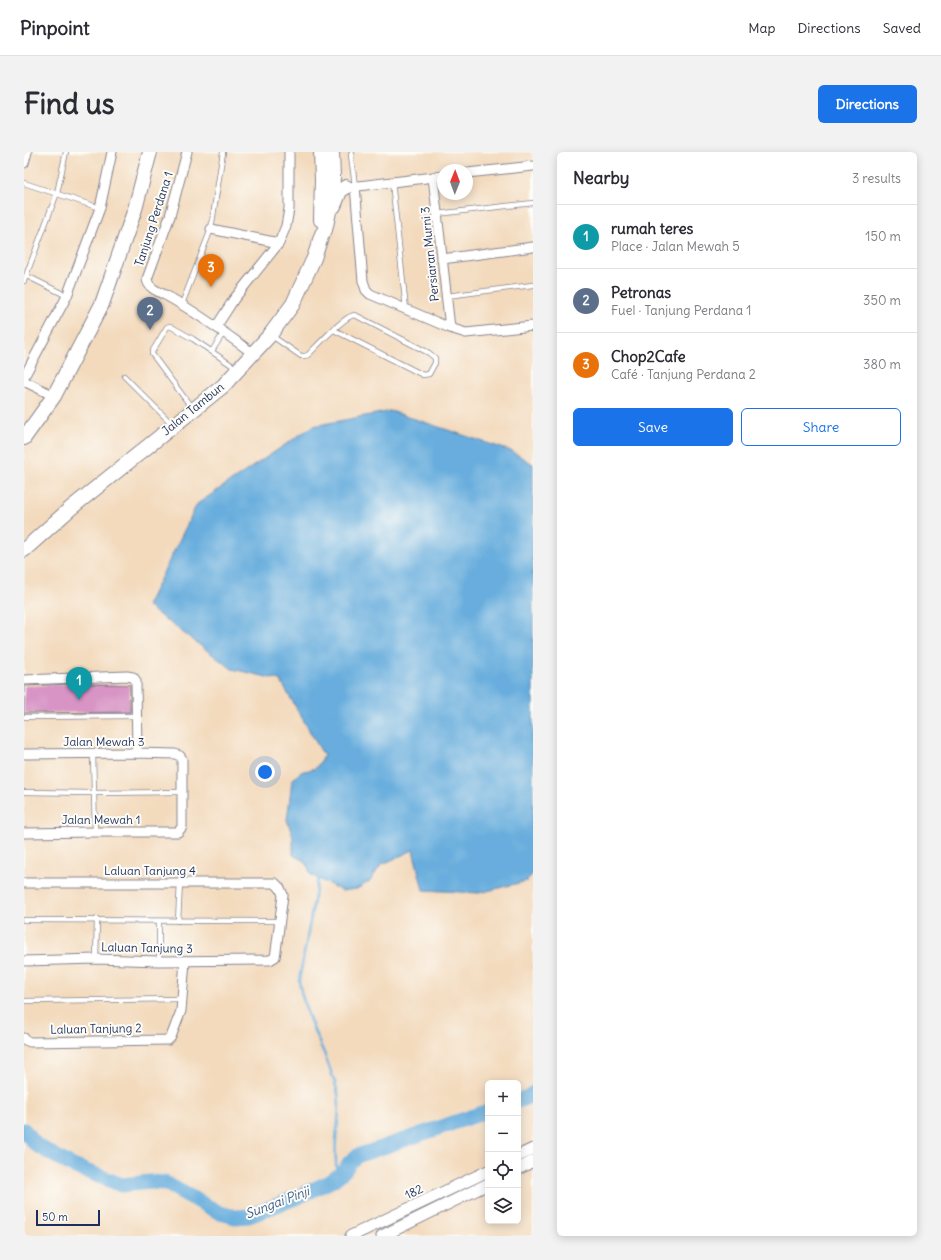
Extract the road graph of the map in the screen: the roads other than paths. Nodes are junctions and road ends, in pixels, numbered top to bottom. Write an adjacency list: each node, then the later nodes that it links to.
1 (26, 152): 10 (street)
2 (66, 152): 18 (lane)
3 (112, 152): 20 (street)
4 (150, 152): 44 (main road)
5 (187, 152): 31 (street, Tanjung Perdana 1)
6 (223, 152): 22 (lane)
7 (289, 152): 24 (street)
8 (352, 152): 17 (lane)
9 (328, 153): 17 (main road); 23 (main road, Jalan Tambun)
10 (24, 163)
11 (533, 166): 12 (street)
12 (473, 172)
13 (433, 177): 14 (street); 15 (street); 21 (street, Persiaran Murni 3)
14 (437, 177)
15 (392, 182): 17 (street); 32 (lane)
16 (24, 183): 18 (lane)
17 (350, 187): 23 (main road); 32 (street)
18 (57, 193): 20 (lane); 27 (lane)
19 (533, 203): 21 (lane)
20 (100, 208): 29 (street)
21 (437, 214): 26 (street, Persiaran Murni 3)
22 (211, 229): 24 (street); 31 (lane)
23 (324, 230): 37 (main road, Jalan Tambun)
24 (279, 243): 35 (street)
25 (533, 248): 26 (street)
26 (442, 259): 30 (street, Persiaran Murni 3)
27 (25, 278): 29 (lane)
28 (533, 285): 30 (lane)
29 (67, 296): 42 (street)
30 (446, 296): 34 (street, Persiaran Murni 3)
31 (182, 304): 35 (street, Tanjung Perdana 1)
32 (406, 310): 34 (street)
33 (533, 326): 34 (street)
34 (450, 328)
35 (220, 330): 38 (lane); 39 (street, Tanjung Perdana 1)
36 (334, 330): 36 (lane); 37 (lane)
37 (270, 335): 39 (main road, Jalan Tambun)
38 (212, 351): 40 (lane); 45 (lane)
39 (254, 354): 40 (main road, Jalan Tambun)
40 (238, 370): 45 (main road, Jalan Tambun)
41 (124, 376): 46 (lane)
42 (24, 377)
43 (24, 381): 44 (street)
44 (54, 396): 47 (main road)
45 (194, 410): 46 (main road, Jalan Tambun)
46 (173, 425): 48 (main road, Jalan Tambun)
47 (24, 438)
48 (24, 550)
49 (24, 680): 50 (street)
50 (137, 716): 51 (lane); 52 (street)
51 (24, 717)
52 (137, 753): 54 (street, Jalan Mewah 3); 56 (street, Jalan Mewah 3)
53 (24, 754): 54 (street, Jalan Mewah 3)
54 (93, 754): 57 (lane)
55 (24, 792): 57 (lane)
56 (182, 792): 57 (lane); 58 (street, Jalan Mewah 1)
57 (94, 793): 58 (lane)
58 (95, 832): 59 (street, Jalan Mewah 1)
59 (24, 833)
60 (24, 883): 61 (street, Laluan Tanjung 4)
61 (180, 883): 65 (lane); 66 (street, Laluan Tanjung 4)
62 (97, 919): 63 (lane); 64 (lane); 67 (lane)
63 (24, 920)
64 (160, 921): 65 (lane); 69 (lane)
65 (178, 921): 66 (lane)
66 (279, 921): 70 (street, Laluan Tanjung 3)
67 (96, 959): 68 (street, Laluan Tanjung 3); 69 (street, Laluan Tanjung 3)
68 (24, 961)
69 (159, 961): 70 (street, Laluan Tanjung 3)
70 (185, 961): 71 (street)
71 (182, 999): 72 (lane); 73 (street, Laluan Tanjung 2)
72 (24, 1001)
73 (25, 1039)
74 (533, 1149): 75 (street)
75 (521, 1155)
76 (533, 1161): 77 (street)
77 (521, 1167)
78 (485, 1172): 81 (street, 182)
79 (485, 1186): 80 (street)
80 (387, 1235)
81 (351, 1236)

